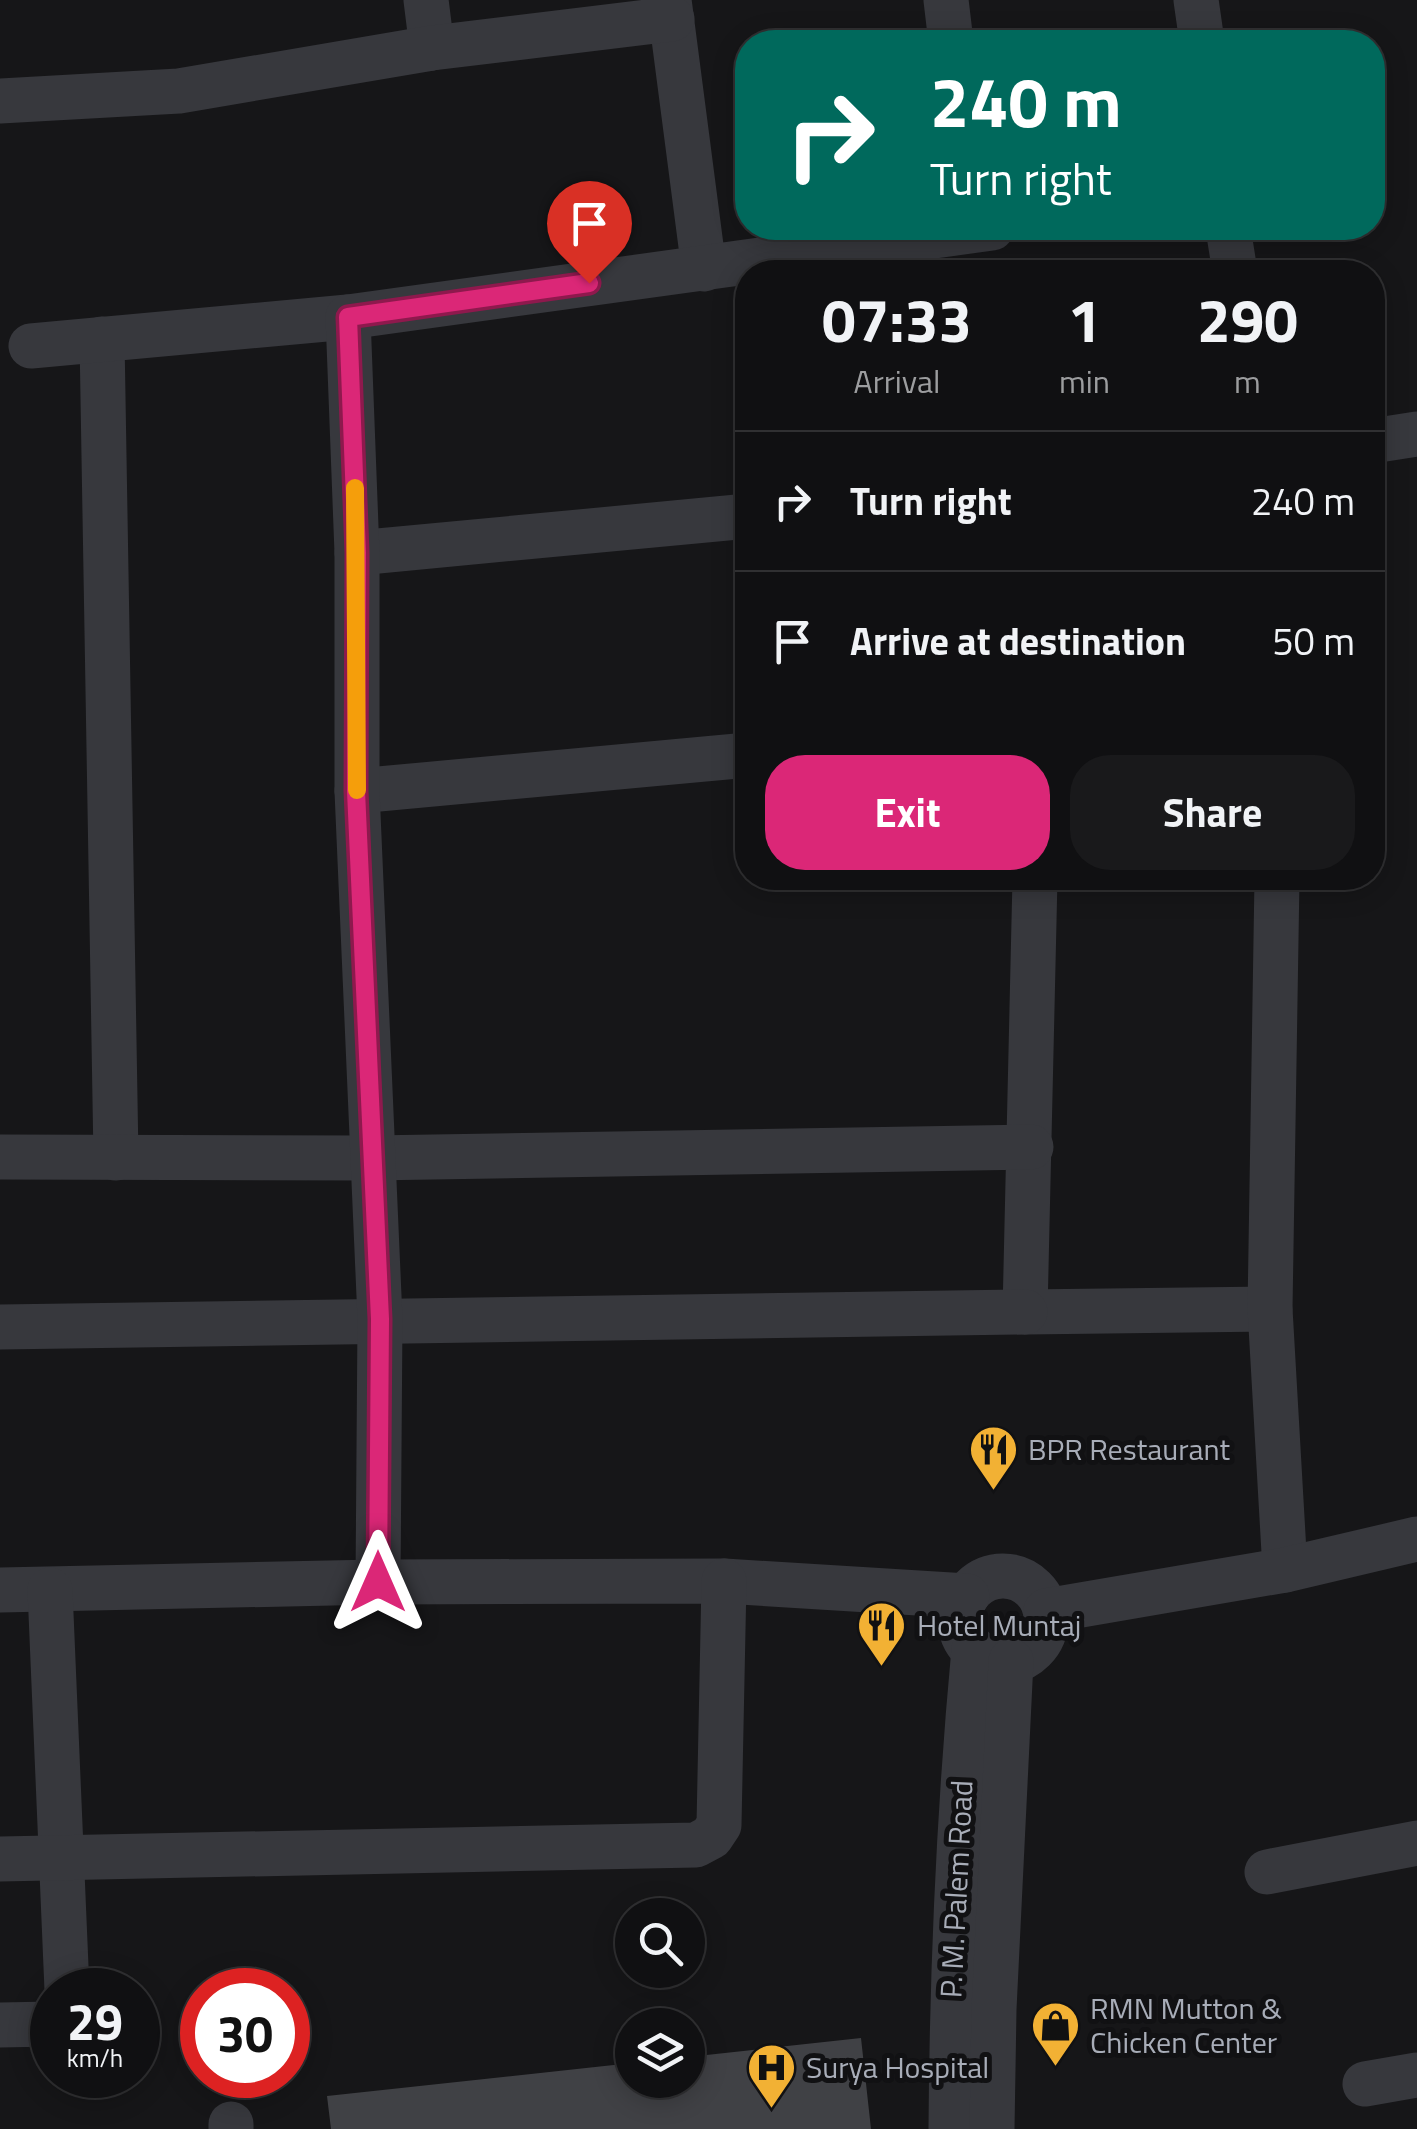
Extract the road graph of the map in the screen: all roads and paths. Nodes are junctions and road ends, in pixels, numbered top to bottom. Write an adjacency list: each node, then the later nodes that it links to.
1 (426, 0): 7 (street)
2 (946, 0): 5 (street)
3 (1196, 0): 6 (street)
4 (670, 9): 7 (street); 12 (street)
5 (950, 30)
6 (1200, 30)
7 (432, 48): 8 (street)
8 (0, 101)
9 (900, 240): 10 (street)
10 (765, 260)
11 (735, 264): 12 (street)
12 (704, 269): 13 (street)
13 (348, 317): 14 (street); 19 (street)
14 (102, 339): 15 (street); 26 (street)
15 (30, 346)
16 (1417, 434): 17 (street)
17 (1385, 439)
18 (735, 517): 19 (street)
19 (357, 553): 21 (street)
20 (735, 756): 21 (street)
21 (356, 791): 27 (street)
22 (1036, 890): 24 (street)
23 (1277, 890): 28 (street)
24 (1031, 1146): 27 (street); 29 (street)
25 (0, 1157): 26 (street)
26 (116, 1158): 27 (street)
27 (372, 1158): 30 (street)
28 (1270, 1309): 29 (street); 33 (street)
29 (1024, 1312): 30 (street)
30 (380, 1319): 31 (street); 35 (street)
31 (0, 1327)
32 (1417, 1539): 33 (street)
33 (1285, 1570): 39 (street)
34 (724, 1581): 35 (street); 38 (street); 42 (street)
35 (378, 1582): 37 (street)
36 (0, 1590): 37 (street)
37 (50, 1590): 42 (street)
38 (966, 1596): 39 (street); 40 (street)
39 (1046, 1611): 40 (street)
40 (992, 1655): 50 (street, P. M. Palem Road); 51 (street, P. M. Palem Road)
41 (1417, 1843): 44 (street)
42 (62, 1857): 43 (street); 45 (street)
43 (0, 1859)
44 (1266, 1872)
45 (66, 1968)
46 (30, 2025): 47 (street)
47 (0, 2026)
48 (1417, 2075): 49 (street)
49 (1365, 2084)
50 (950, 2129)
51 (992, 2129)

